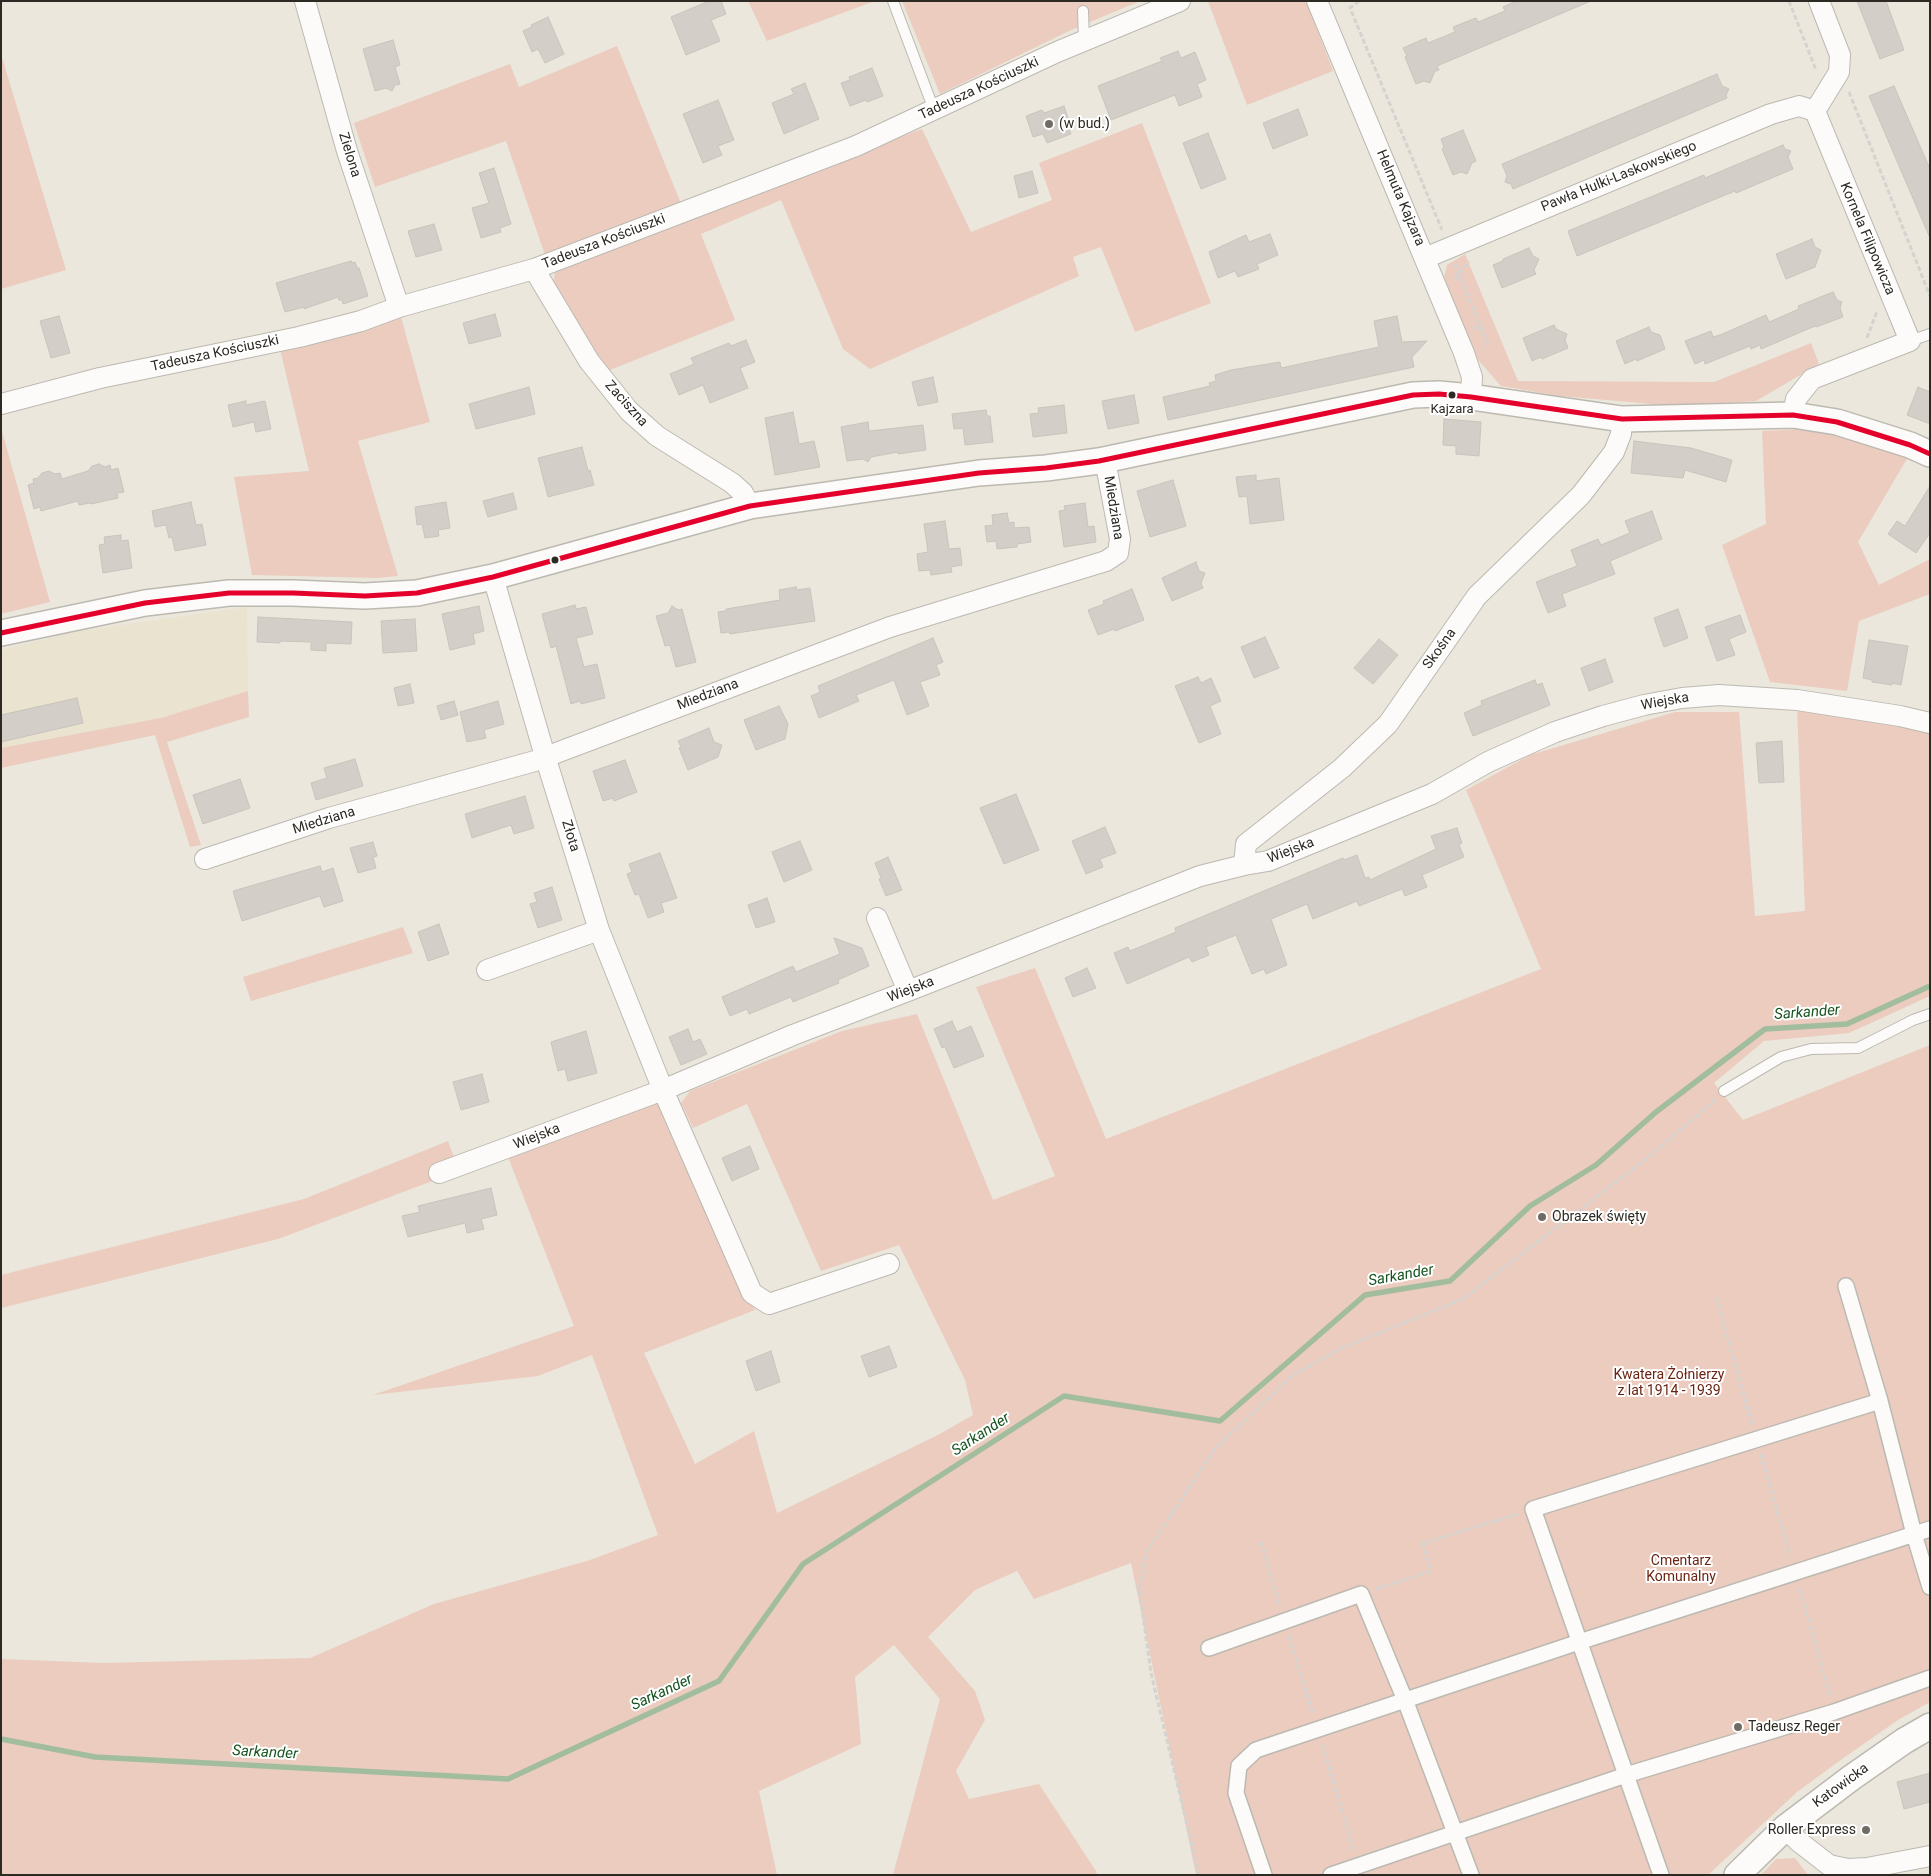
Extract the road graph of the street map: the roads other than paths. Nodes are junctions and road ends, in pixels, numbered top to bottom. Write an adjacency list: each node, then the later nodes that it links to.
1 (306, 1): 12 (street, Zielona)
2 (893, 1): 8 (lane)
3 (1180, 1): 7 (street, Tadeusza Kościuszki)
4 (1819, 1): 9 (street)
5 (1323, 5): 10 (street, Helmuta Kajzara)
6 (1083, 11): 7 (lane)
7 (1084, 41): 8 (street, Tadeusza Kościuszki)
8 (934, 110): 11 (street, Tadeusza Kościuszki)
9 (1815, 110): 10 (street, Pawła Hulki-Laskowskiego); 14 (street, Kornela Filipowicza)
10 (1425, 258): 15 (street, Helmuta Kajzara)
11 (534, 269): 12 (street, Tadeusza Kościuszki); 21 (street, Zaciszna)
12 (399, 307): 16 (street, Tadeusza Kościuszki)
13 (1930, 334): 14 (lane)
14 (1910, 341): 17 (street)
15 (1471, 397): 18 (street); 20 (street)
16 (1, 404)
17 (1793, 415): 18 (street); 19 (street)
18 (1622, 419): 27 (street, Skośna)
19 (1930, 454)
20 (1105, 460): 21 (street); 25 (street, Miedziana)
21 (750, 506): 22 (street)
22 (492, 577): 23 (street); 25 (street, Złota)
23 (1, 633)
24 (1930, 723): 27 (street, Wiejska)
25 (545, 756): 26 (street, Miedziana); 29 (street, Złota)
26 (205, 859)
27 (1244, 865): 31 (street, Wiejska)
28 (877, 918): 31 (street)
29 (599, 930): 30 (street); 33 (street, Złota)
30 (487, 970)
31 (908, 992): 33 (street, Wiejska)
32 (1930, 1014): 34 (lane)
33 (663, 1090): 35 (street, Wiejska); 36 (street)
34 (1724, 1092)
35 (439, 1173)
36 (889, 1264)
37 (1846, 1286): 38 (street)
38 (1880, 1401): 40 (street); 42 (street)
39 (1930, 1529): 40 (street)
40 (1914, 1534): 41 (street); 42 (street)
41 (1930, 1587)
42 (1579, 1642): 45 (street); 47 (street)
43 (1209, 1648): 45 (street)
44 (1930, 1678): 47 (street)
45 (1405, 1700): 49 (street); 51 (street)
46 (1930, 1726): 48 (street, Katowicka)
47 (1626, 1775): 49 (street); 54 (street)
48 (1785, 1828): 50 (street); 55 (street, Katowicka)
49 (1454, 1834): 52 (street); 53 (street)
50 (1930, 1856)
51 (1264, 1875)
52 (1331, 1875)
53 (1471, 1875)
54 (1661, 1875)
55 (1736, 1875)

